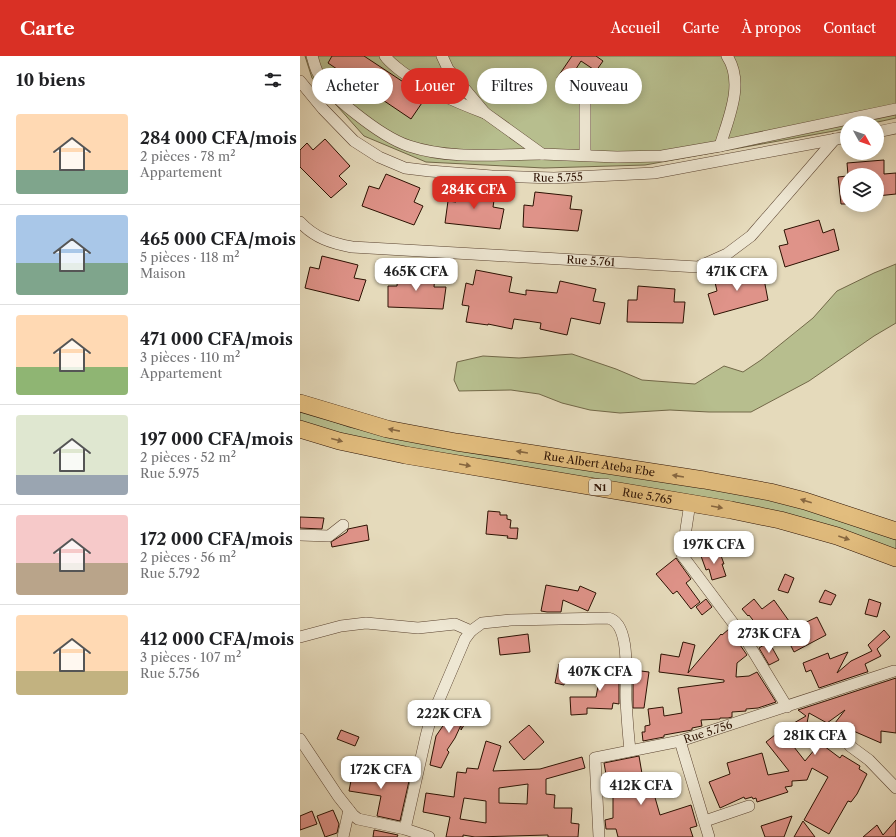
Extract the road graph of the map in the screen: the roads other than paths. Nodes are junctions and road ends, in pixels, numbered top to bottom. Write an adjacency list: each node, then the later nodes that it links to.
1 (312, 56): 14 (street)
2 (385, 56): 8 (street)
3 (442, 56): 8 (street)
4 (727, 56): 13 (street)
5 (300, 81): 12 (street, Rue 5.755)
6 (585, 104): 15 (street)
7 (896, 109): 13 (street)
8 (485, 113): 14 (street)
9 (896, 128): 10 (street)
10 (884, 131)
11 (840, 138): 12 (street, Rue 5.755)
12 (835, 139): 16 (street, Rue 5.761)
13 (720, 146): 15 (street)
14 (542, 154): 15 (street)
15 (585, 155)
16 (300, 222)
17 (300, 403): 21 (highway, Rue Albert Ateba Ebe / N1, one-way to 17)
18 (300, 429): 19 (highway, Rue 5.765 / N1, one-way to 19)
19 (690, 503): 23 (highway, Rue 5.765 / N1, one-way to 23); 27 (street)
20 (343, 525): 22 (street)
21 (896, 531)
22 (300, 535)
23 (896, 558)
24 (471, 630): 25 (street); 31 (street); 36 (street)
25 (300, 637)
26 (894, 671): 27 (street, Rue 5.756)
27 (787, 706): 29 (street, Rue 5.756)
28 (300, 739): 34 (street)
29 (680, 741): 31 (street, Rue 5.756); 35 (street)
30 (850, 746): 32 (street)
31 (630, 750): 39 (street, Rue 5.756)
32 (896, 788)
33 (749, 806): 35 (street)
34 (349, 810): 36 (street); 37 (street)
35 (705, 821): 40 (street)
36 (405, 829): 38 (street)
37 (343, 837)
38 (429, 837)
39 (599, 837)
40 (709, 837)

